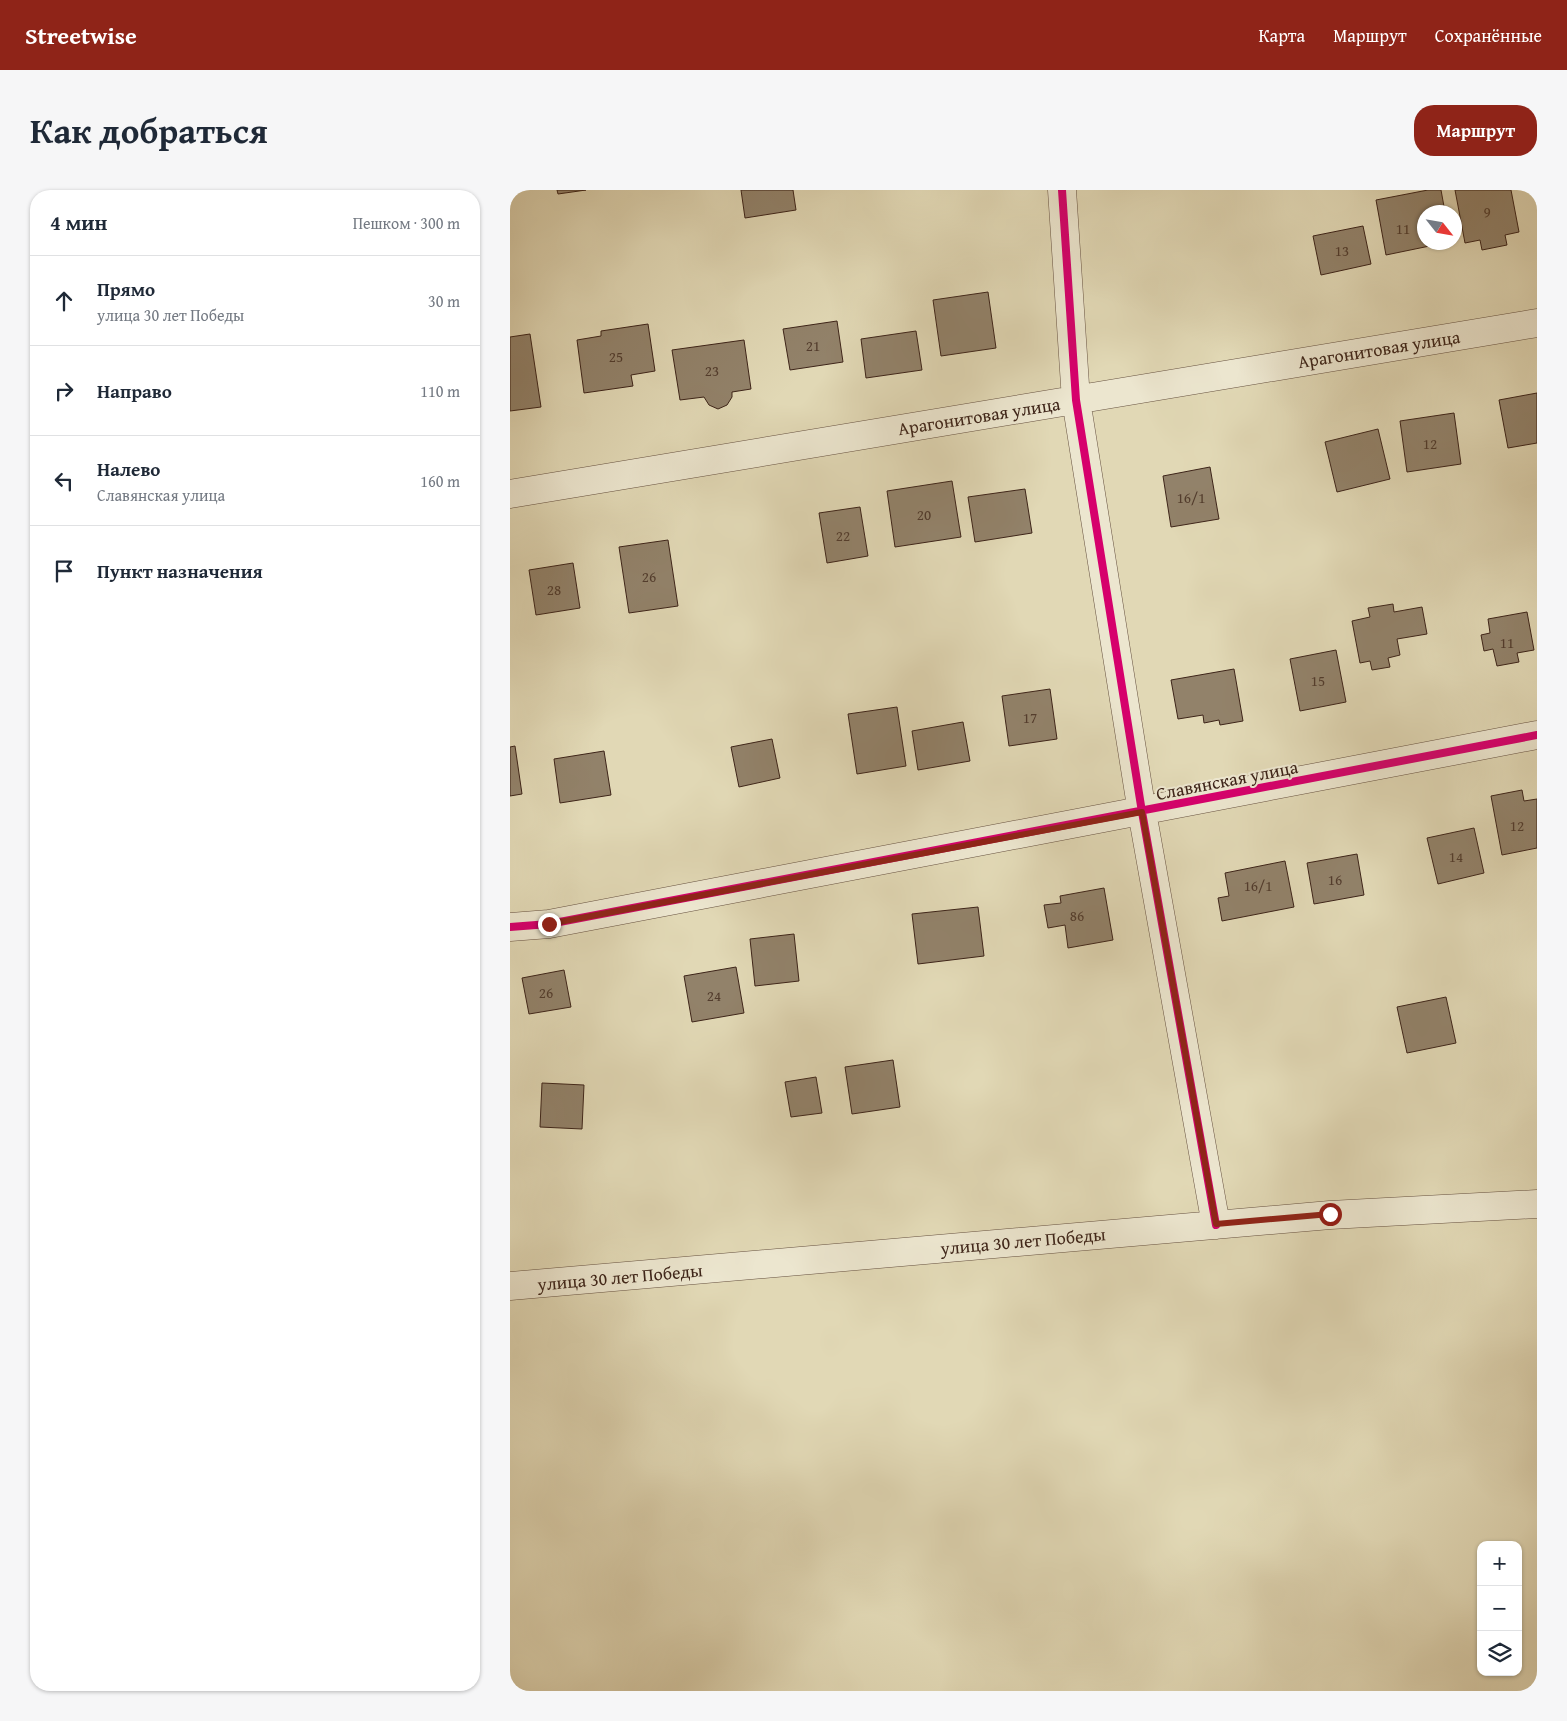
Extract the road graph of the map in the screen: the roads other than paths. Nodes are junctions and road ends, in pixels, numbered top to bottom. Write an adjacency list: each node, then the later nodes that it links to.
1 (1062, 190): 3 (street)
2 (1537, 323): 3 (street, Арагонитовая улица)
3 (1076, 400): 4 (street, Арагонитовая улица); 6 (street)
4 (510, 494)
5 (1537, 735): 6 (street, Славянская улица)
6 (1142, 812): 7 (street, Славянская улица); 9 (street)
7 (510, 927)
8 (1537, 1204): 9 (street, улица 30 лет Победы)
9 (1216, 1224): 10 (street, улица 30 лет Победы)
10 (510, 1286)

